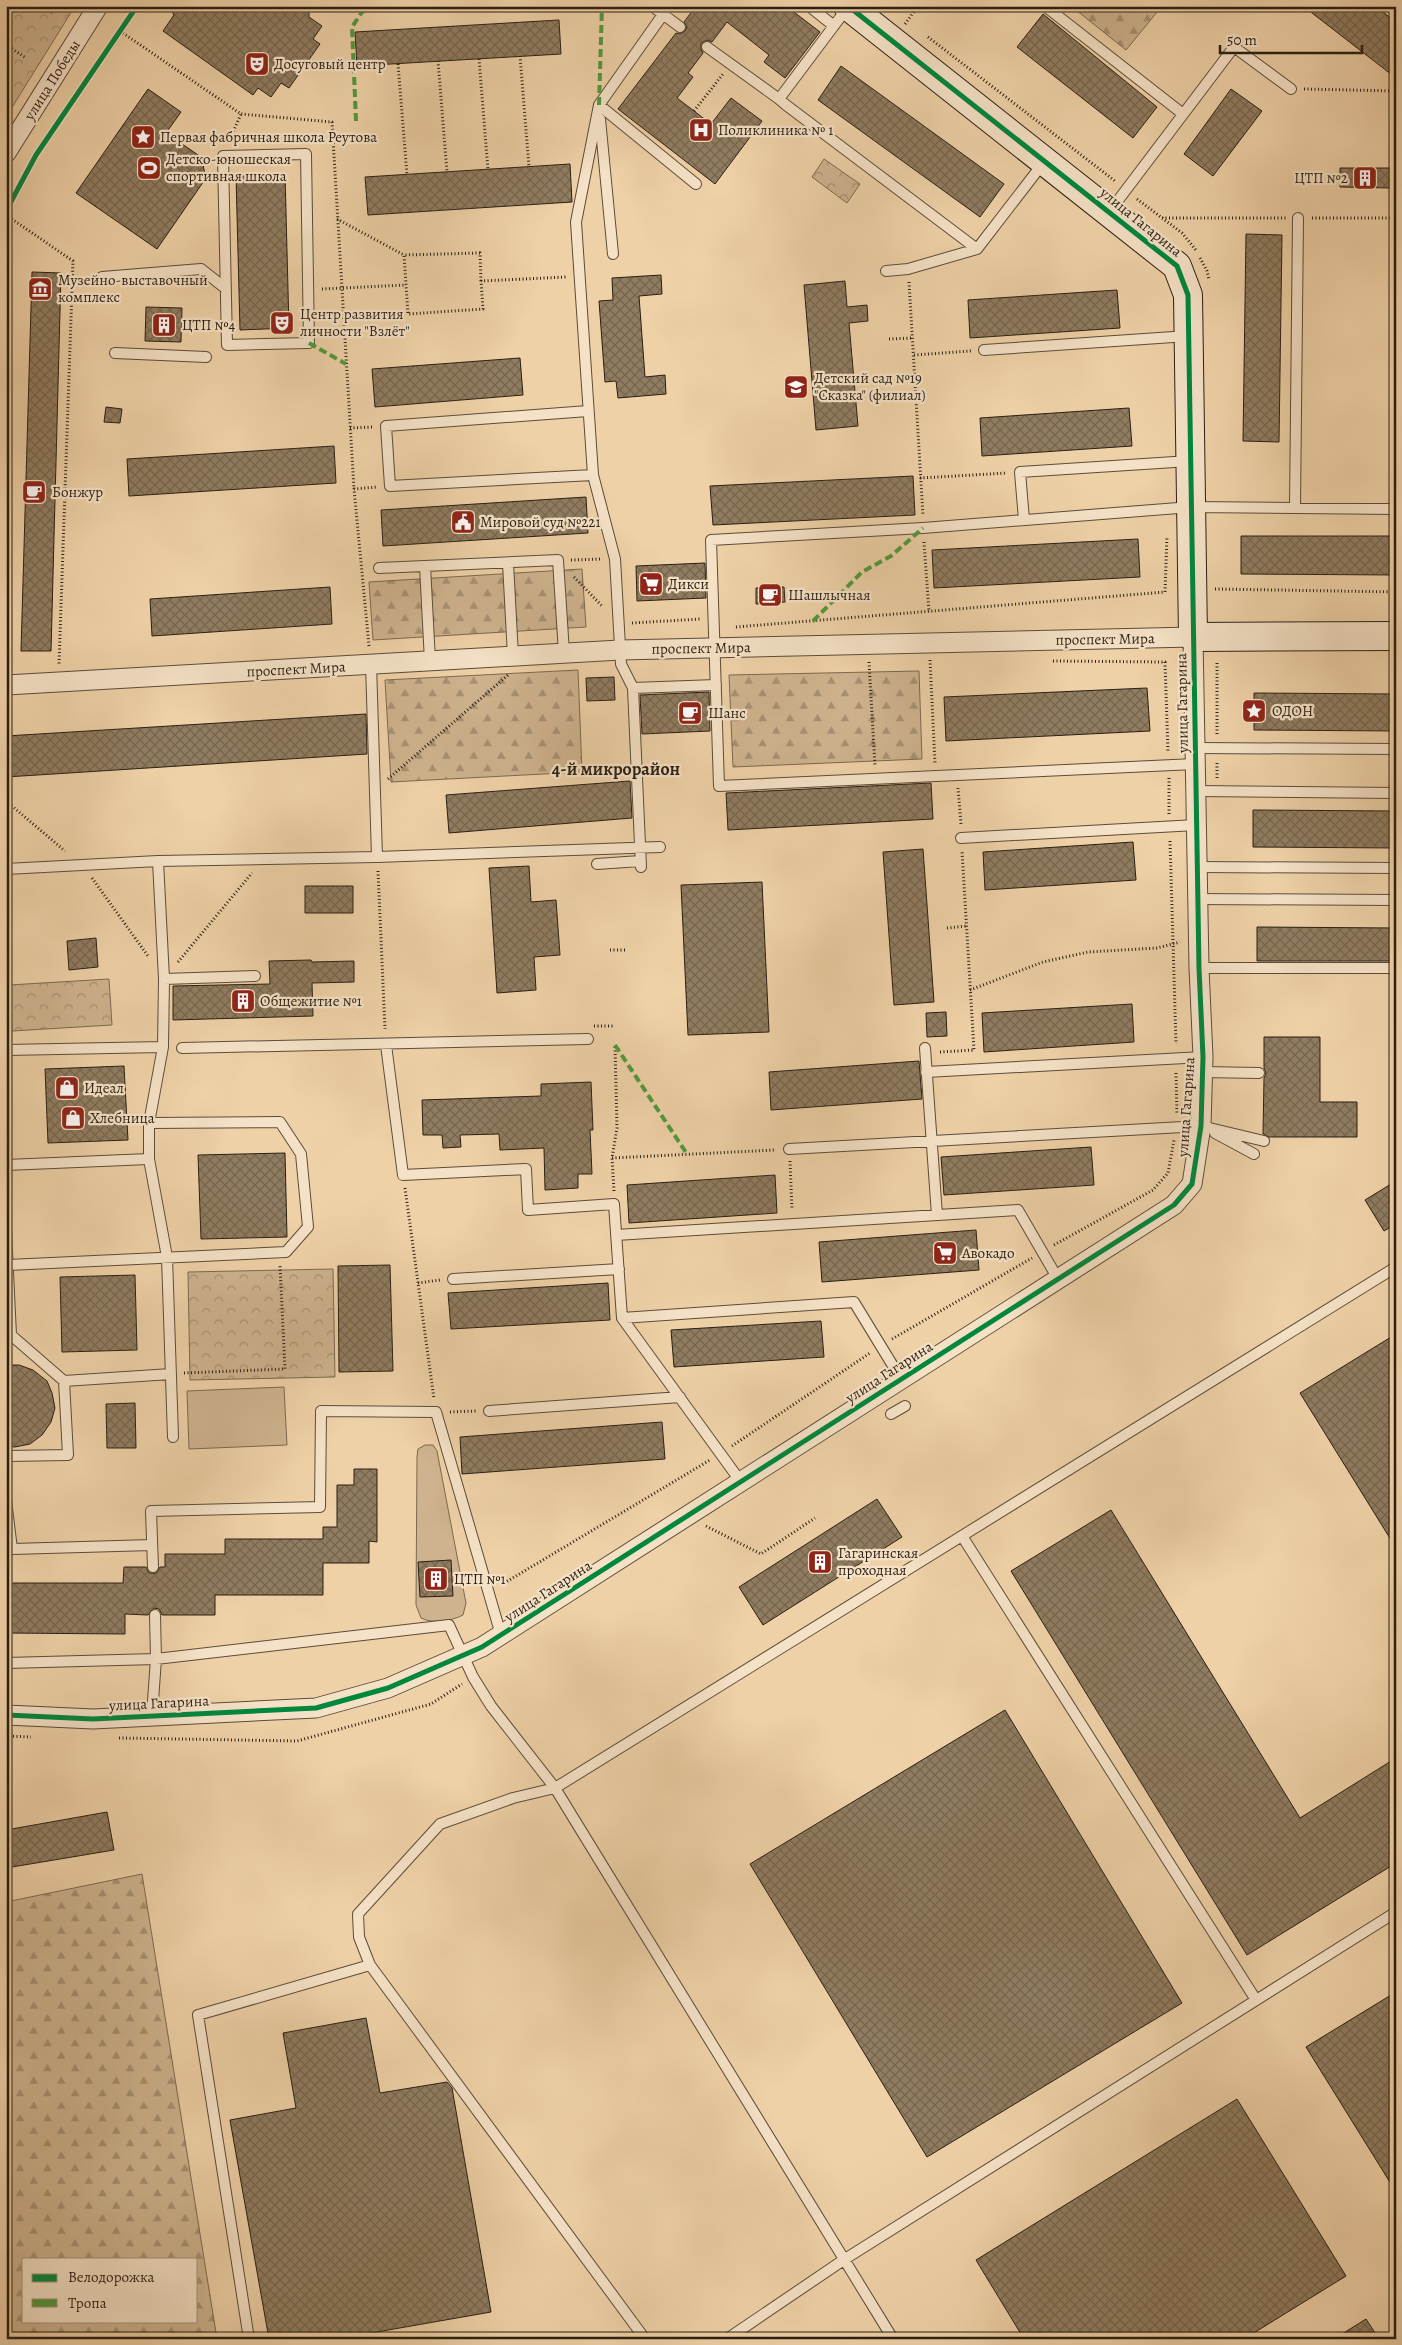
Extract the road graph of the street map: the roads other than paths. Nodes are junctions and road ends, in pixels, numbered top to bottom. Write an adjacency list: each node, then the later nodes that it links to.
1 (98, 6): 13 (street, улица Победы)
2 (652, 6): 5 (lane)
3 (808, 6): 6 (lane)
4 (1045, 6): 12 (lane)
5 (666, 11): 7 (lane); 11 (lane)
6 (853, 14): 10 (lane); 14 (street, улица Гагарина)
7 (680, 27)
8 (708, 47): 10 (lane)
9 (1291, 89): 12 (lane)
10 (779, 99): 18 (lane)
11 (599, 105): 15 (lane); 19 (lane); 27 (lane)
12 (1183, 114): 16 (lane)
13 (6, 153)
14 (1045, 161): 16 (street, улица Гагарина); 18 (lane)
15 (696, 184)
16 (1109, 212): 23 (street, улица Гагарина)
17 (1298, 218): 31 (lane)
18 (977, 249): 20 (lane)
19 (613, 254)
20 (886, 270)
21 (102, 276): 22 (lane)
22 (225, 288): 22 (lane)
23 (1189, 336): 24 (lane); 28 (street, улица Гагарина)
24 (984, 350)
25 (115, 353): 26 (lane)
26 (206, 357)
27 (588, 411): 29 (lane); 29 (lane)
28 (1191, 461): 30 (street, улица Гагарина); 33 (lane)
29 (593, 475): 40 (lane)
30 (1191, 507): 31 (lane); 33 (lane); 38 (street, улица Гагарина)
31 (1295, 508): 32 (lane)
32 (1396, 509)
33 (1024, 520): 39 (lane)
34 (508, 563): 35 (lane); 41 (lane); 44 (lane)
35 (425, 566): 36 (lane); 42 (lane)
36 (379, 568)
37 (1396, 636): 38 (street, проспект Мира)
38 (1193, 637): 39 (street, проспект Мира); 49 (street, улица Гагарина)
39 (714, 648): 40 (street, проспект Мира); 46 (lane)
40 (620, 650): 41 (street, проспект Мира); 47 (lane)
41 (564, 653): 44 (street, проспект Мира)
42 (430, 661): 43 (street, проспект Мира); 44 (street, проспект Мира)
43 (371, 664): 45 (street, проспект Мира); 56 (lane)
44 (513, 664)
45 (6, 685)
46 (716, 685): 47 (lane); 49 (lane)
47 (633, 688): 55 (lane)
48 (1396, 749): 49 (lane)
49 (1195, 756): 50 (street, улица Гагарина)
50 (1196, 791): 51 (lane); 52 (street, улица Гагарина)
51 (1396, 793)
52 (1196, 825): 53 (lane); 59 (street, улица Гагарина)
53 (961, 838)
54 (660, 847): 55 (lane)
55 (640, 848): 56 (lane); 58 (lane)
56 (377, 857): 57 (lane)
57 (158, 861): 61 (lane); 67 (lane)
58 (597, 864)
59 (1197, 867): 60 (lane); 62 (street, улица Гагарина)
60 (1396, 868)
61 (6, 869)
62 (1197, 899): 63 (lane); 64 (street, улица Гагарина)
63 (1396, 900)
64 (1198, 968): 65 (lane); 74 (street, улица Гагарина)
65 (1396, 968)
66 (255, 976): 67 (lane)
67 (164, 979): 70 (lane)
68 (588, 1040): 69 (lane)
69 (386, 1045): 71 (lane); 87 (lane)
70 (163, 1047): 72 (lane); 77 (lane)
71 (182, 1048)
72 (7, 1050)
73 (925, 1050): 75 (lane)
74 (1203, 1065): 75 (lane); 76 (lane); 78 (street, улица Гагарина)
75 (926, 1072): 79 (lane)
76 (1259, 1073)
77 (149, 1123): 83 (lane); 88 (lane)
78 (1201, 1126): 79 (lane); 80 (lane); 82 (lane); 93 (street, улица Гагарина)
79 (931, 1141): 81 (lane); 85 (lane)
80 (1264, 1141)
81 (789, 1149)
82 (1254, 1154)
83 (149, 1159): 84 (lane); 88 (lane)
84 (6, 1165)
85 (937, 1215): 87 (lane); 93 (lane)
86 (6, 1230): 89 (lane)
87 (616, 1235): 91 (lane)
88 (167, 1257): 89 (lane); 96 (lane)
89 (8, 1265): 95 (lane)
90 (1396, 1267): 107 (lane)
91 (619, 1269): 92 (lane); 94 (lane)
92 (453, 1279)
93 (1058, 1279): 97 (street, улица Гагарина)
94 (622, 1318): 97 (lane); 99 (lane)
95 (8, 1336): 98 (lane)
96 (171, 1374): 98 (lane); 103 (lane)
97 (902, 1379): 105 (street, улица Гагарина)
98 (64, 1381): 104 (lane)
99 (680, 1397): 101 (lane); 105 (lane)
100 (905, 1406): 102 (lane)
101 (489, 1411)
102 (891, 1414)
103 (173, 1437)
104 (7, 1459)
105 (741, 1482): 111 (street, улица Гагарина)
106 (6, 1500): 108 (lane)
107 (962, 1536): 117 (lane); 120 (lane)
108 (152, 1545): 109 (lane); 111 (lane)
109 (153, 1567)
110 (155, 1615): 113 (lane)
111 (501, 1635): 112 (street, улица Гагарина)
112 (464, 1656): 113 (lane); 116 (street, улица Гагарина); 117 (lane)
113 (156, 1659): 114 (lane); 116 (lane)
114 (6, 1663)
115 (6, 1715): 116 (street, улица Гагарина)
116 (152, 1715)
117 (555, 1788): 119 (lane); 121 (lane)
118 (1396, 1912): 120 (lane)
119 (370, 1964): 122 (lane); 123 (lane)
120 (1256, 2000): 121 (lane)
121 (845, 2259): 124 (lane); 125 (lane)
122 (250, 2339)
123 (645, 2339)
124 (727, 2339)
125 (893, 2339)

